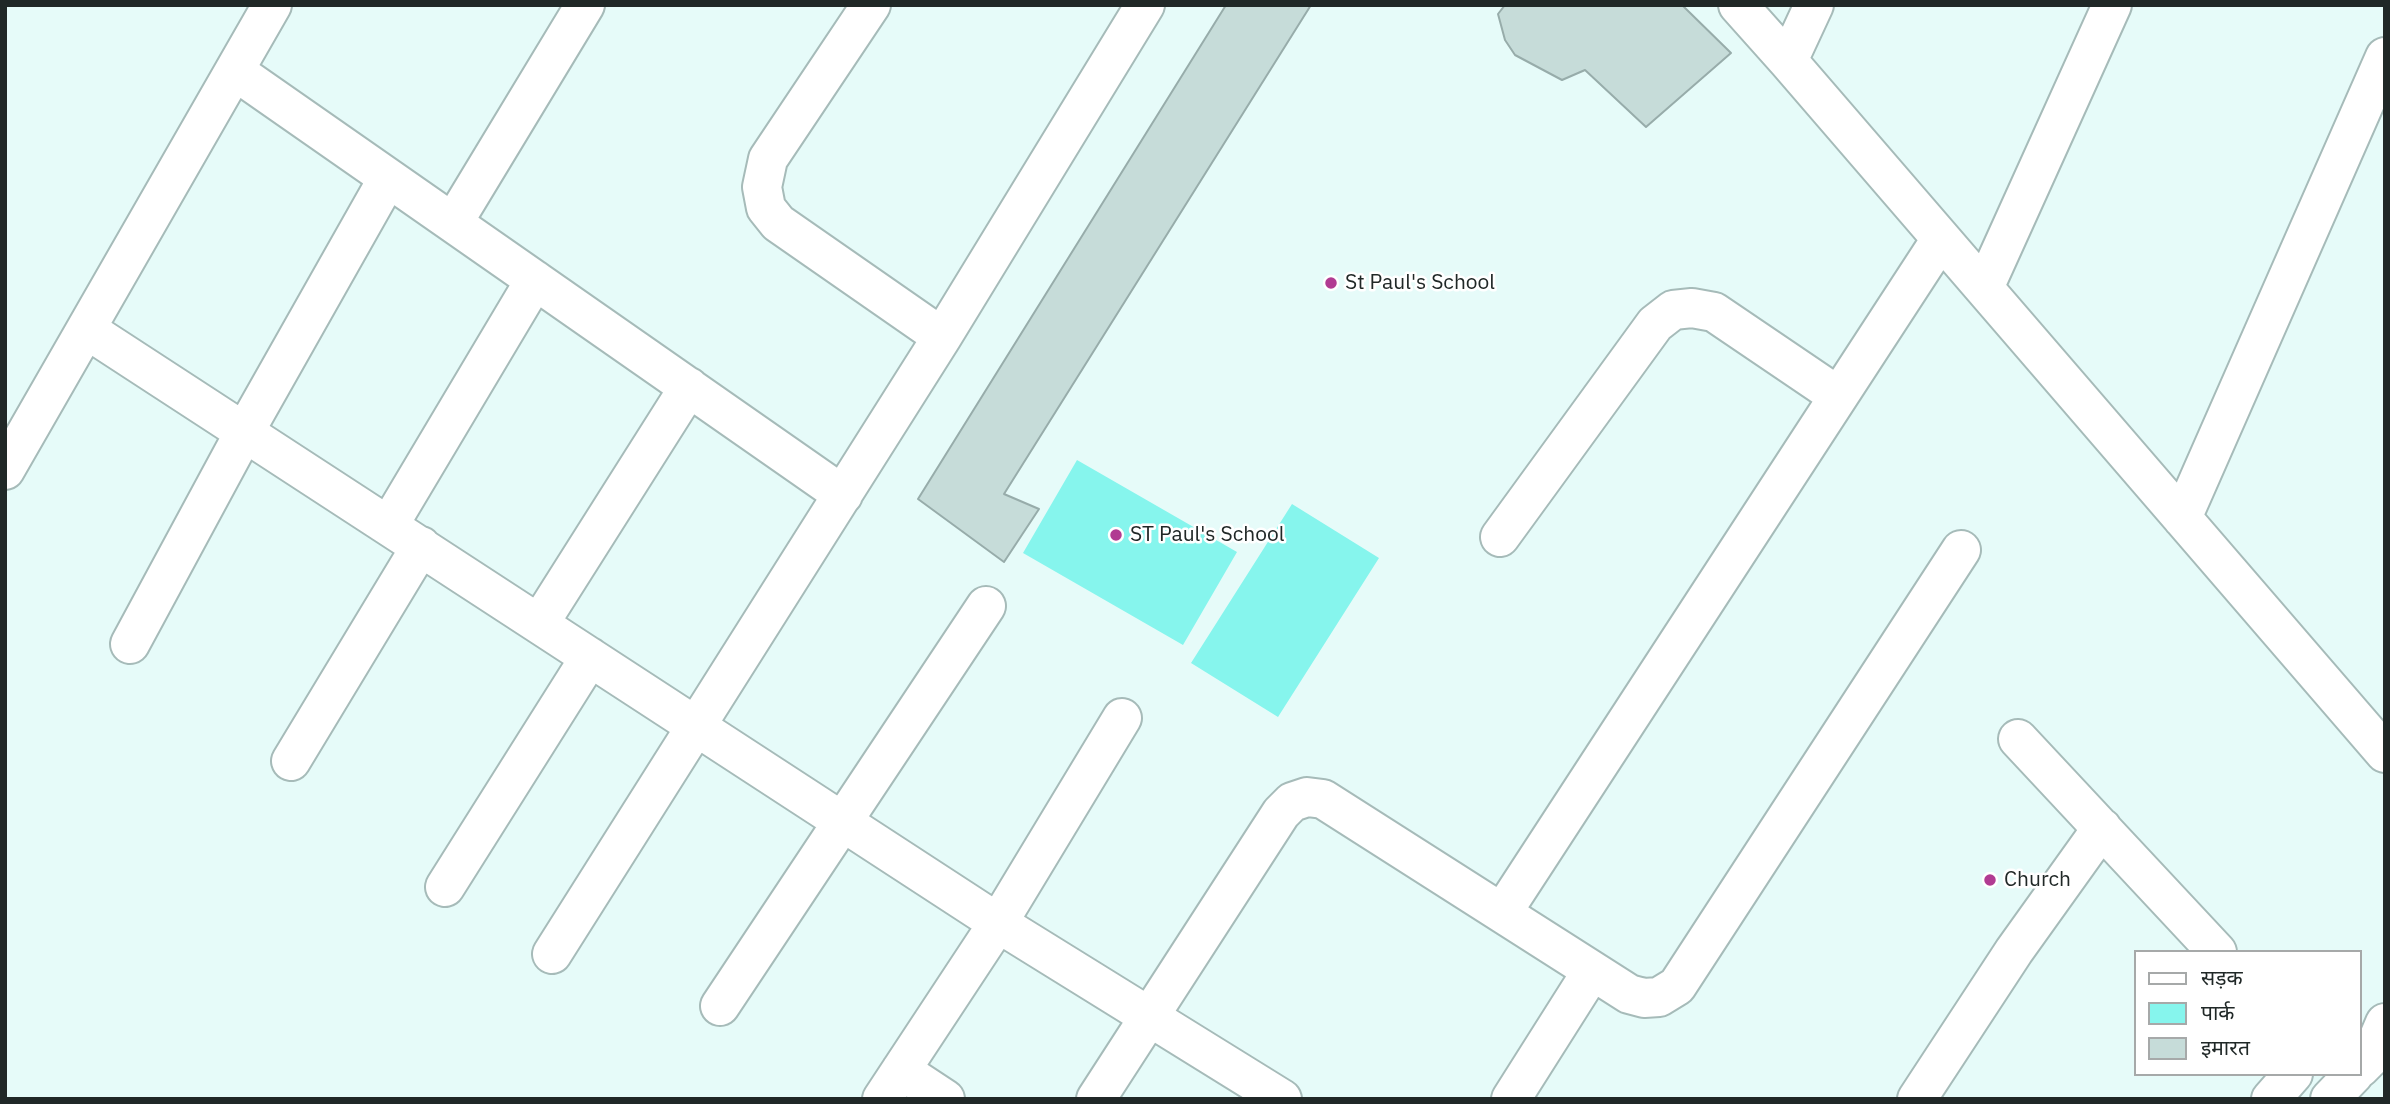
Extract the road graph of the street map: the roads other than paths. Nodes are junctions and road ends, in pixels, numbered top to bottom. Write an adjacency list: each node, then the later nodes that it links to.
1 (272, 5): 10 (street)
2 (585, 5): 12 (street)
3 (871, 5): 17 (street)
4 (1145, 5): 17 (street)
5 (1738, 5): 9 (street)
6 (1814, 5): 9 (street)
7 (2112, 5): 15 (street)
8 (2385, 57): 23 (street)
9 (1788, 61): 13 (street)
10 (235, 71): 11 (street); 16 (street)
11 (388, 178): 12 (street); 20 (street)
12 (453, 223): 14 (street)
13 (1941, 239): 15 (street); 19 (street)
14 (535, 280): 18 (street); 24 (street)
15 (1984, 288): 23 (street)
16 (86, 329): 20 (street); 21 (street)
17 (942, 337): 22 (street)
18 (689, 387): 22 (street); 29 (street)
19 (1838, 397): 25 (street); 40 (street)
20 (245, 431): 24 (street); 30 (street)
21 (5, 470)
22 (843, 495): 33 (street)
23 (2182, 518): 35 (street)
24 (389, 525): 26 (street)
25 (1500, 537)
26 (421, 546): 29 (street); 36 (street)
27 (1961, 550): 44 (street)
28 (986, 606): 37 (street)
29 (539, 624): 31 (street)
30 (130, 644)
31 (590, 657): 33 (street); 39 (street)
32 (1122, 718): 41 (street)
33 (697, 728): 37 (street); 43 (street)
34 (2018, 739): 38 (street)
35 (2385, 753)
36 (291, 761)
37 (841, 822): 41 (street); 45 (street)
38 (2102, 828): 42 (street); 56 (street)
39 (445, 887)
40 (1502, 913): 44 (street); 46 (street)
41 (998, 923): 46 (street); 51 (street)
42 (2215, 950)
43 (552, 954)
44 (1592, 971): 55 (street)
45 (720, 1006)
46 (1148, 1016): 53 (street); 54 (street)
47 (2385, 1022): 48 (street); 49 (street)
48 (2362, 1026)
49 (2362, 1066)
50 (2291, 1076): 57 (street)
51 (892, 1084): 52 (street)
52 (945, 1099)
53 (1096, 1099)
54 (1282, 1099)
55 (1511, 1099)
56 (1917, 1099)
57 (2271, 1099)

